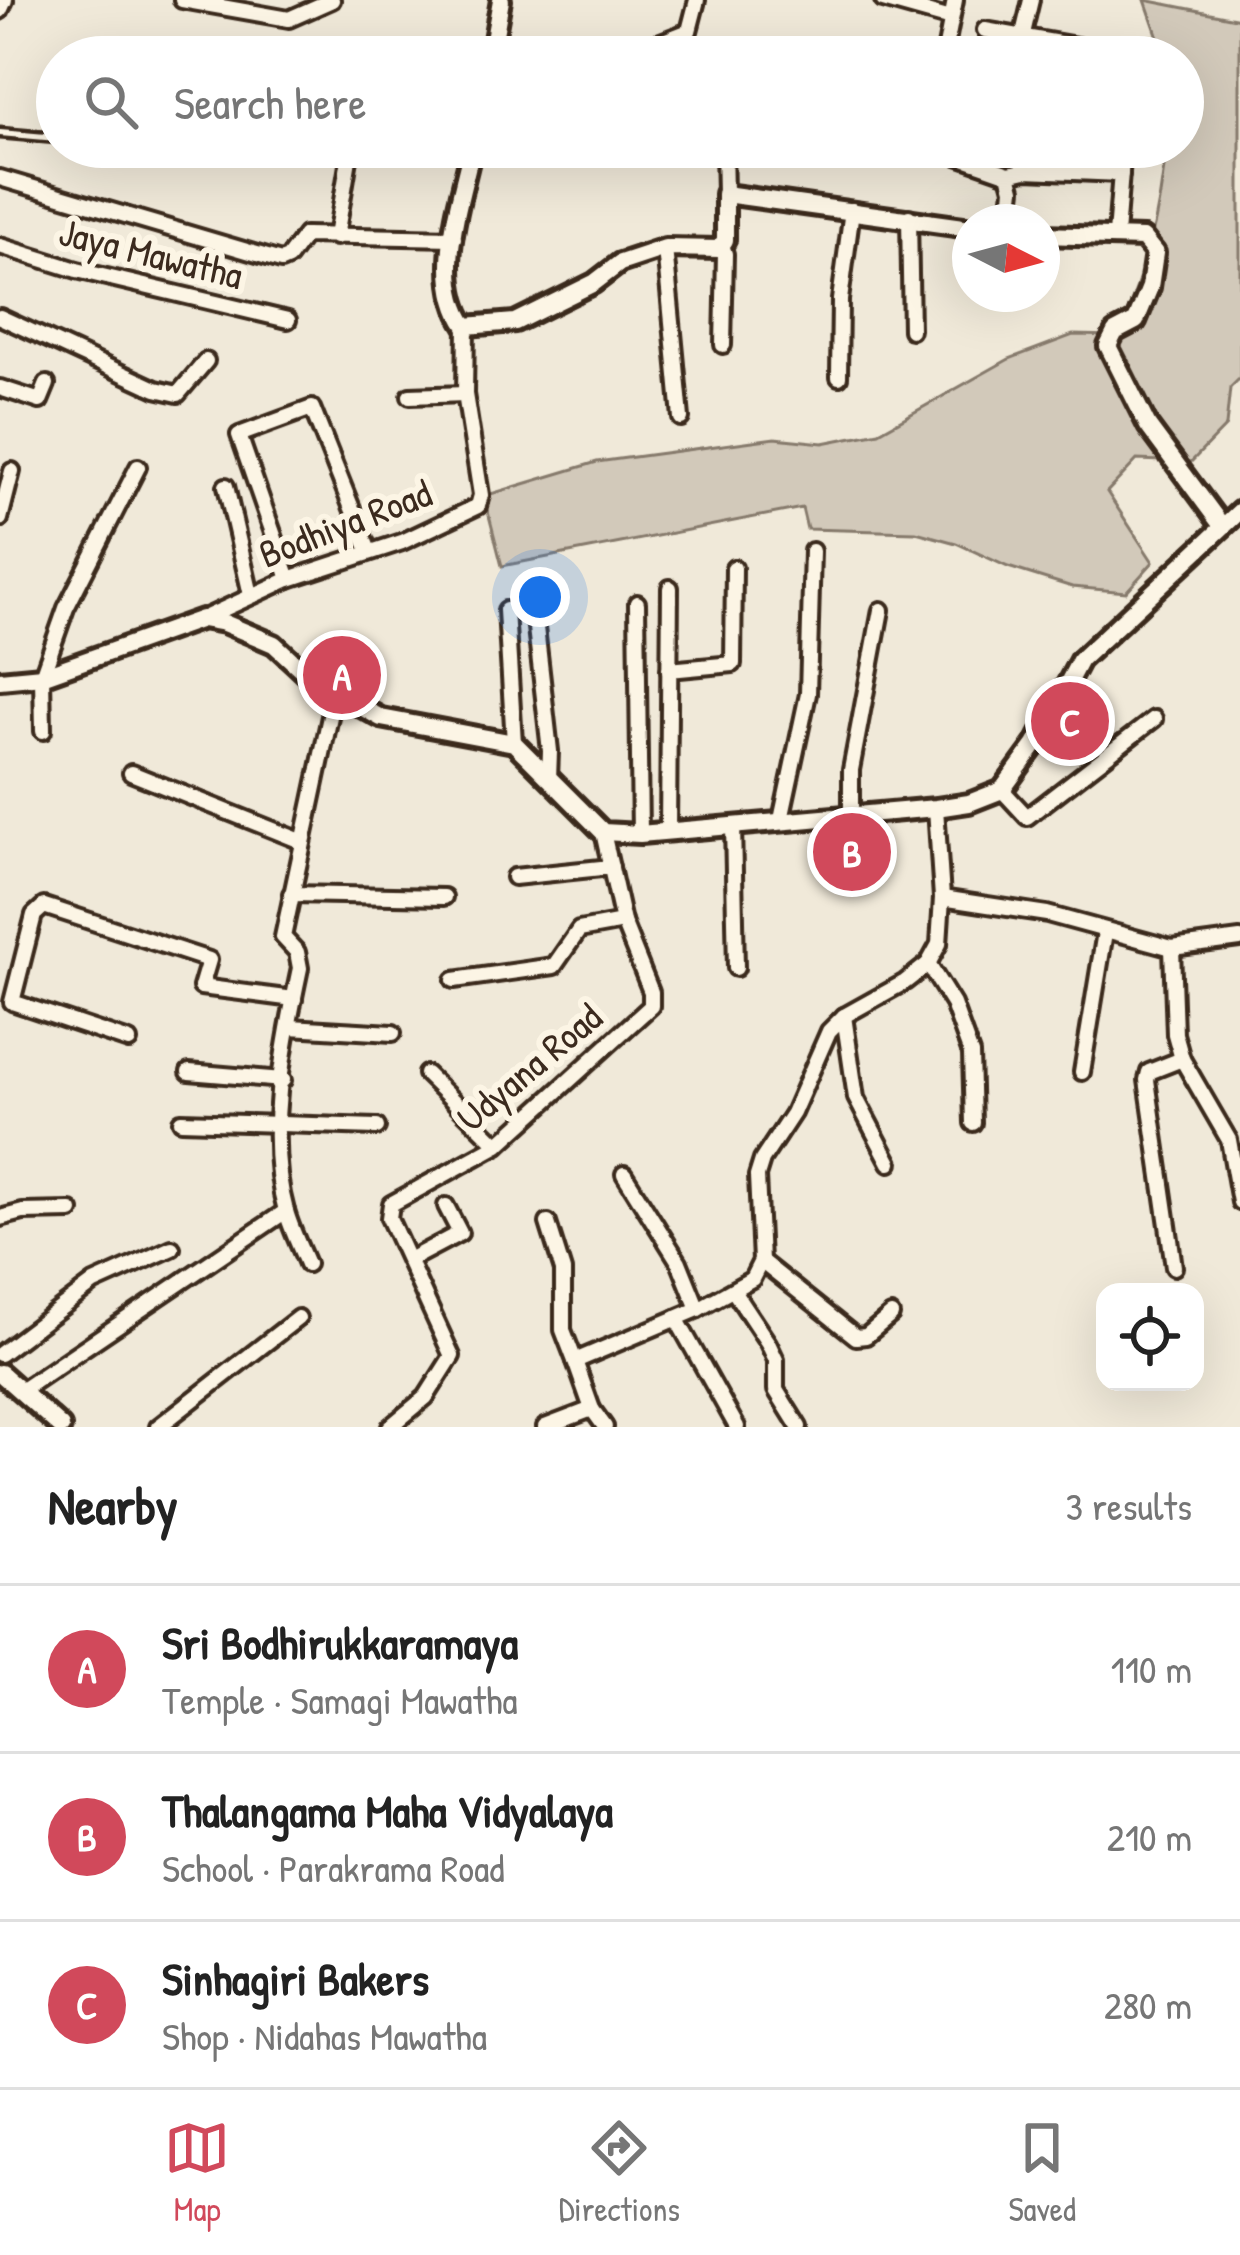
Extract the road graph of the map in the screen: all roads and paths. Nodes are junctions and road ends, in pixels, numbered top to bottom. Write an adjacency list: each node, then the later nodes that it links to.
1 (5, 0): 9 (street)
2 (182, 0): 3 (street)
3 (332, 0)
4 (501, 0): 12 (street)
5 (697, 0): 13 (street)
6 (884, 0): 10 (street)
7 (955, 0): 10 (street)
8 (1030, 0): 16 (street)
9 (0, 11)
10 (951, 19): 14 (street)
11 (985, 30): 15 (street)
12 (494, 36)
13 (677, 36)
14 (948, 36)
15 (1013, 36)
16 (1022, 36)
17 (0, 133): 18 (lane)
18 (36, 136)
19 (345, 168): 34 (street)
20 (468, 168): 35 (street)
21 (724, 168): 27 (street)
22 (992, 168): 24 (street)
23 (1121, 168): 25 (street)
24 (1009, 174): 25 (street); 28 (street)
25 (1121, 174): 33 (street)
26 (0, 178): 34 (street)
27 (725, 194): 29 (street); 37 (street)
28 (1011, 204)
29 (852, 210): 30 (street); 45 (street)
30 (909, 217): 31 (street); 42 (street)
31 (952, 225)
32 (1060, 235): 33 (street)
33 (1116, 236): 56 (street)
34 (336, 237): 35 (street)
35 (454, 238): 41 (street)
36 (0, 245): 40 (street, Jaya Mawatha)
37 (722, 245): 38 (street); 43 (street)
38 (665, 248): 41 (street); 50 (street)
39 (0, 317): 44 (street)
40 (288, 320)
41 (466, 326): 48 (street, Bodhiya Road)
42 (911, 331)
43 (723, 345)
44 (206, 362)
45 (839, 377)
46 (47, 384): 47 (street)
47 (0, 388)
48 (465, 394): 49 (street); 57 (street, Bodhiya Road)
49 (410, 396)
50 (681, 418)
51 (138, 467): 69 (street)
52 (12, 471): 55 (street)
53 (226, 486): 62 (street)
54 (1240, 512): 56 (street)
55 (0, 519)
56 (1222, 526): 77 (street)
57 (369, 551): 60 (street, Bodhiya Road); 60 (street)
58 (812, 551): 80 (street)
59 (734, 568): 68 (street)
60 (289, 579): 62 (street, Bodhiya Road)
61 (670, 588): 68 (street)
62 (250, 595): 67 (street, Bodhiya Road)
63 (637, 603): 84 (street)
64 (506, 610): 74 (street)
65 (534, 610): 76 (street)
66 (881, 610): 79 (street)
67 (202, 620): 69 (street); 71 (street)
68 (669, 670): 82 (street)
69 (42, 676): 70 (street); 73 (street)
70 (0, 680)
71 (335, 693): 74 (street); 85 (street)
72 (1154, 719): 77 (street)
73 (43, 731)
74 (514, 743): 76 (street)
75 (131, 772): 85 (street)
76 (549, 779): 83 (street)
77 (1002, 790): 78 (street)
78 (936, 808): 79 (street); 90 (street)
79 (851, 814): 80 (street)
80 (781, 820): 81 (street)
81 (733, 825): 82 (street); 96 (street)
82 (668, 831): 84 (street)
83 (603, 832): 84 (street); 86 (street, Udyana Road)
84 (640, 834)
85 (301, 841): 88 (street)
86 (611, 867): 87 (street); 91 (street, Udyana Road)
87 (514, 877)
88 (291, 894): 89 (street); 98 (street)
89 (444, 897)
90 (942, 898): 92 (street); 95 (street)
91 (623, 922): 97 (street); 112 (street, Udyana Road)
92 (1105, 932): 94 (street); 105 (street)
93 (1240, 939): 94 (street)
94 (1172, 948): 103 (street)
95 (928, 964): 99 (street); 109 (street)
96 (736, 968)
97 (454, 980)
98 (294, 999): 100 (street); 102 (street)
99 (844, 1016): 113 (street); 123 (street)
100 (290, 1027): 101 (street); 107 (street)
101 (393, 1033)
102 (129, 1041)
103 (1181, 1059): 115 (street); 125 (street)
104 (189, 1072): 107 (street)
105 (1082, 1072)
106 (426, 1074): 112 (street)
107 (283, 1080): 110 (street)
108 (181, 1121): 110 (street)
109 (973, 1123)
110 (278, 1125): 111 (street); 117 (street)
111 (377, 1127)
112 (498, 1145): 122 (street, Udyana Road)
113 (890, 1163)
114 (624, 1174): 127 (street)
115 (1240, 1202)
116 (446, 1206): 122 (street)
117 (286, 1210): 124 (street); 134 (street)
118 (71, 1211): 119 (street)
119 (0, 1218)
120 (548, 1223): 132 (street)
121 (172, 1248): 131 (street)
122 (409, 1260): 138 (street, Udyana Road)
123 (761, 1261): 126 (street); 128 (street)
124 (307, 1264)
125 (1174, 1267)
126 (733, 1290): 127 (street); 142 (street)
127 (698, 1309): 130 (street)
128 (891, 1315)
129 (298, 1318): 137 (street)
130 (676, 1318): 132 (street); 141 (street)
131 (0, 1354)
132 (575, 1361): 135 (street)
133 (0, 1372): 134 (street)
134 (22, 1390): 136 (street)
135 (592, 1409): 139 (street); 140 (street)
136 (61, 1427)
137 (158, 1427)
138 (390, 1427)
139 (545, 1427)
140 (605, 1427)
141 (737, 1427)
142 (799, 1427)

